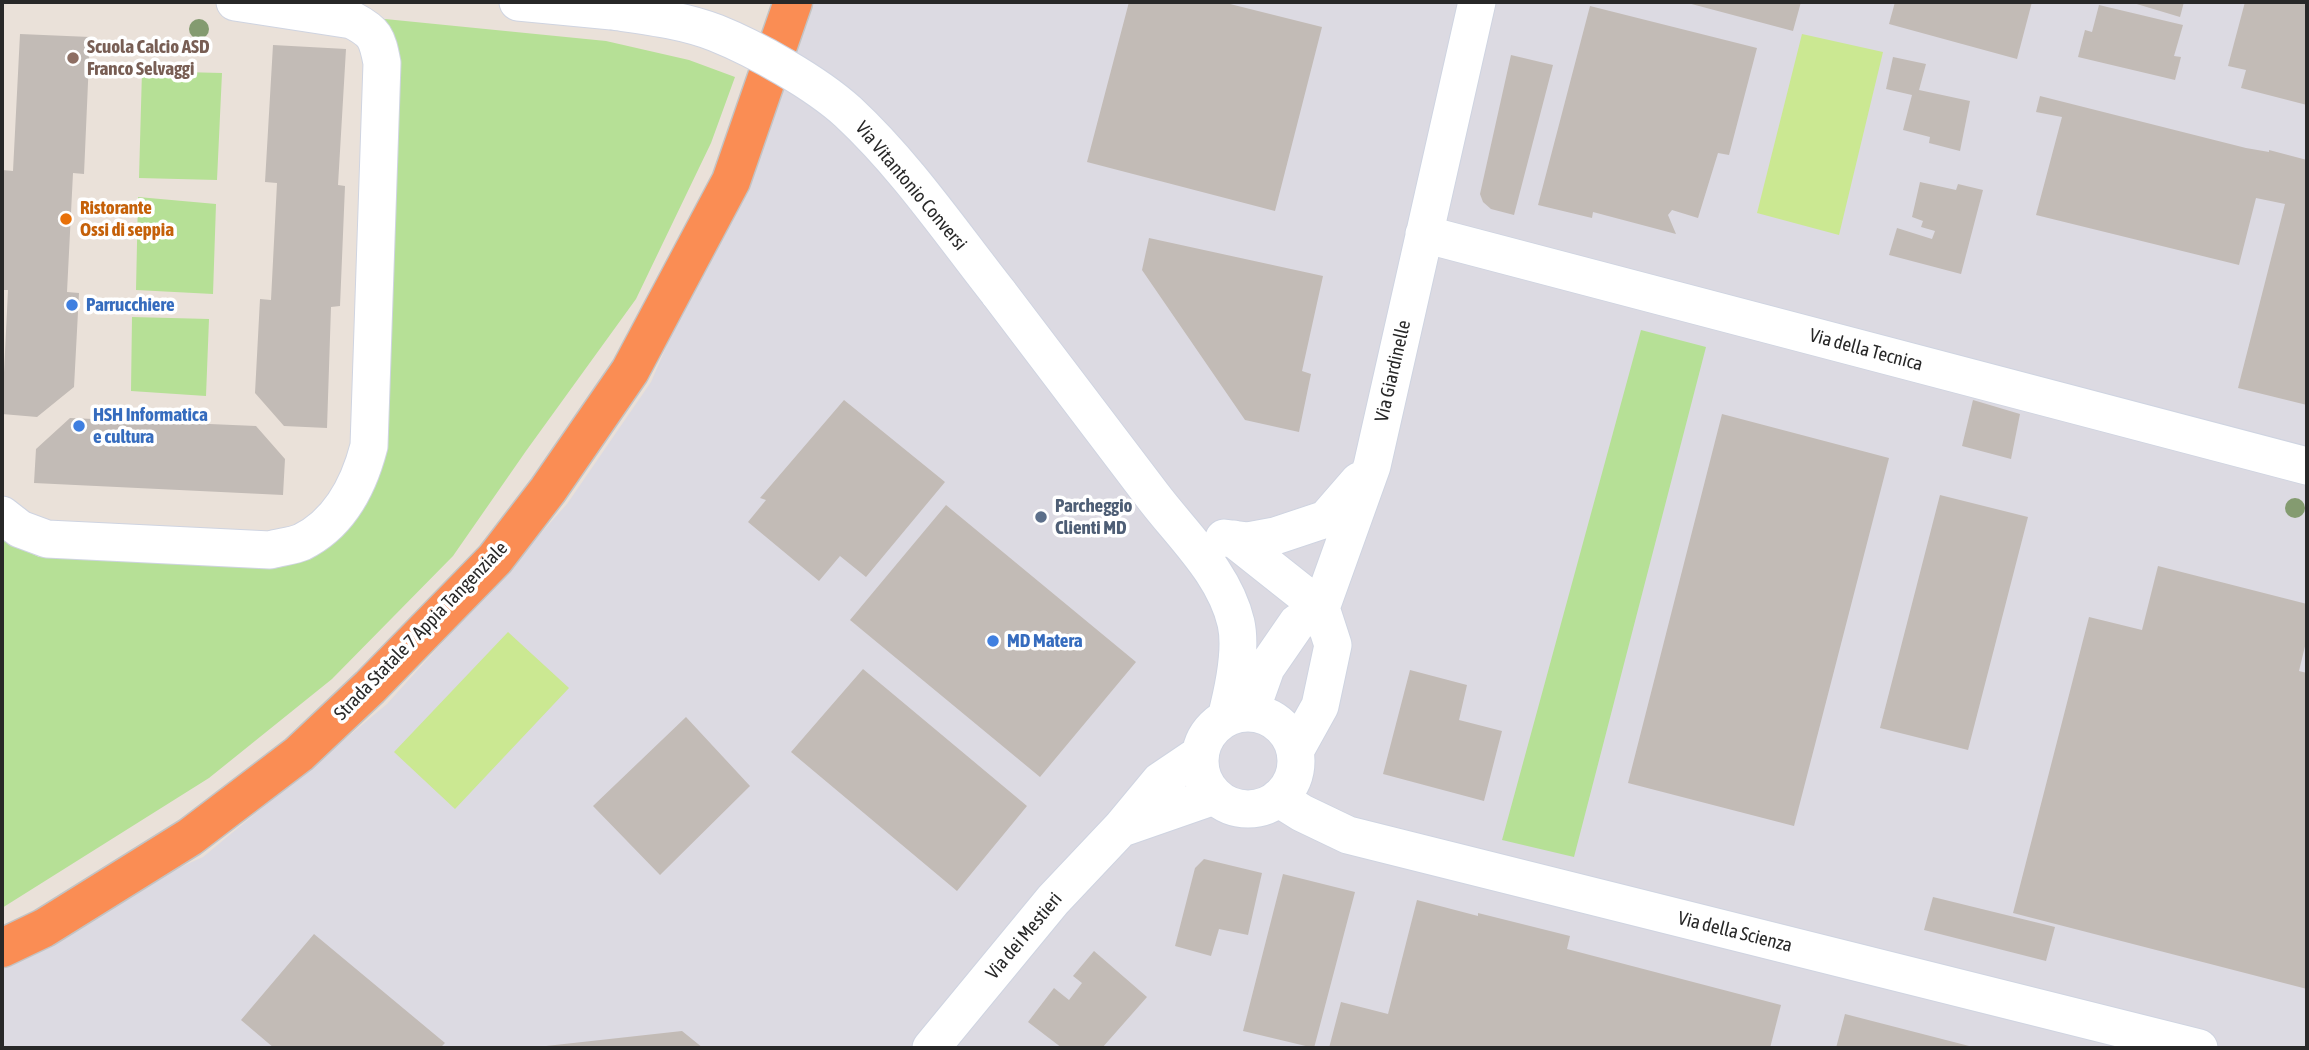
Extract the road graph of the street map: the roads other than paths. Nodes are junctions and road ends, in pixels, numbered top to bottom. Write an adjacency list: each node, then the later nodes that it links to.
1 (235, 2): 9 (street)
2 (518, 2): 8 (street, Via Vitantonio Conversi, bridge)
3 (793, 2): 18 (highway, Strada Statale 7 Appia Tangenziale)
4 (1476, 2): 5 (street, Via Giardinelle)
5 (1424, 234): 6 (street, Via Giardinelle); 7 (street, Via della Tecnica)
6 (1372, 466): 10 (street, Via Vitantonio Conversi); 11 (street, Via Giardinelle)
7 (2307, 466)
8 (1163, 510): 10 (street, Via Vitantonio Conversi); 12 (street, Via Vitantonio Conversi)
9 (2, 515)
10 (1234, 539): 11 (street)
11 (1321, 608): 12 (street); 13 (street)
12 (1238, 715): 13 (street); 14 (street)
13 (1295, 751): 16 (street)
14 (1200, 754): 15 (street); 17 (street, Via dei Mestieri)
15 (1214, 796): 16 (street); 17 (street, Via dei Mestieri)
16 (1278, 799): 20 (street, Via della Scienza)
17 (1121, 828): 19 (street, Via dei Mestieri)
18 (2, 948)
19 (931, 1048)
20 (2199, 1048)

